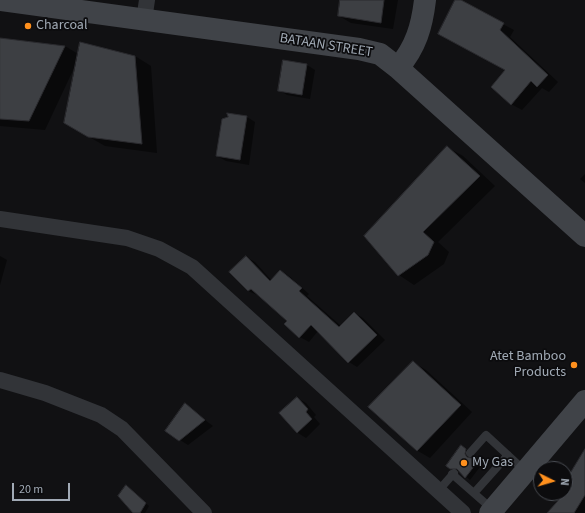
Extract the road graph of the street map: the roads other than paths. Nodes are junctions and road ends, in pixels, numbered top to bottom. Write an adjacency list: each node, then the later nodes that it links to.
1 (1, 0): 3 (street, BATAAN STREET)
2 (425, 0): 4 (street)
3 (146, 10): 4 (street, BATAAN STREET)
4 (398, 68): 6 (street, BATAAN STREET)
5 (0, 219): 12 (street)
6 (585, 236)
7 (0, 380): 15 (street)
8 (585, 401): 11 (street)
9 (470, 453): 10 (lane)
10 (508, 455): 11 (lane); 13 (lane)
11 (526, 471): 14 (street)
12 (438, 490): 13 (lane); 16 (street)
13 (474, 493): 14 (lane)
14 (492, 511)
15 (204, 513)
16 (463, 513)

